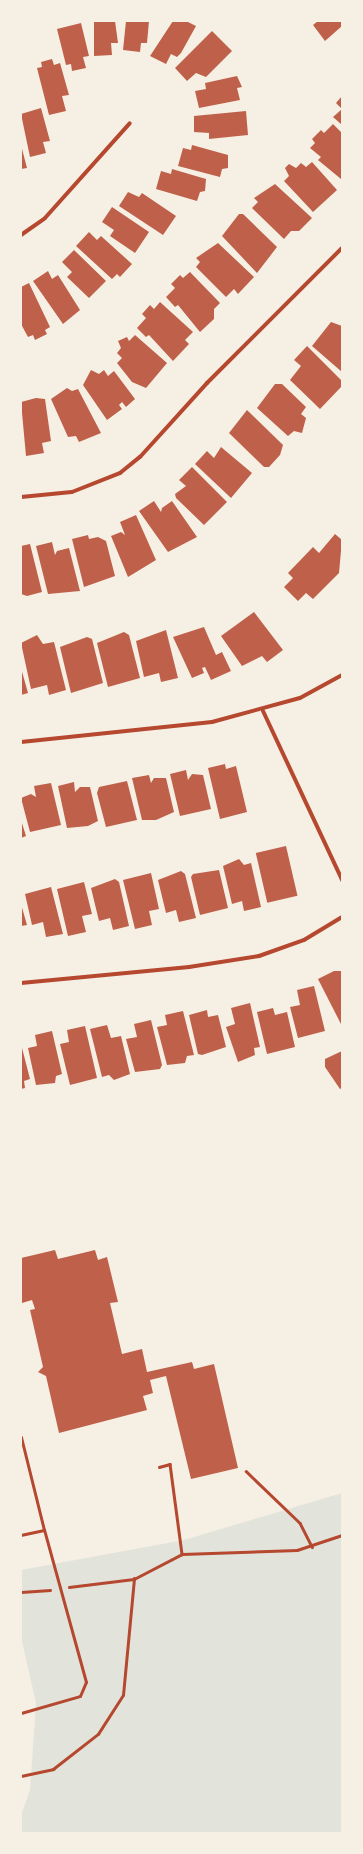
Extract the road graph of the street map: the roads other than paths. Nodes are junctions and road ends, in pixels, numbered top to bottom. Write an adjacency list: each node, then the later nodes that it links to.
1 (130, 123): 2 (street)
2 (21, 235)
3 (342, 248): 4 (street)
4 (21, 497)
5 (342, 675): 6 (street)
6 (263, 711): 7 (street); 8 (street)
7 (21, 742)
8 (342, 880)
9 (342, 917): 10 (street)
10 (21, 983)
11 (21, 1436): 12 (lane)
12 (44, 1530): 13 (lane); 14 (lane)
13 (21, 1535)
14 (21, 1713)

